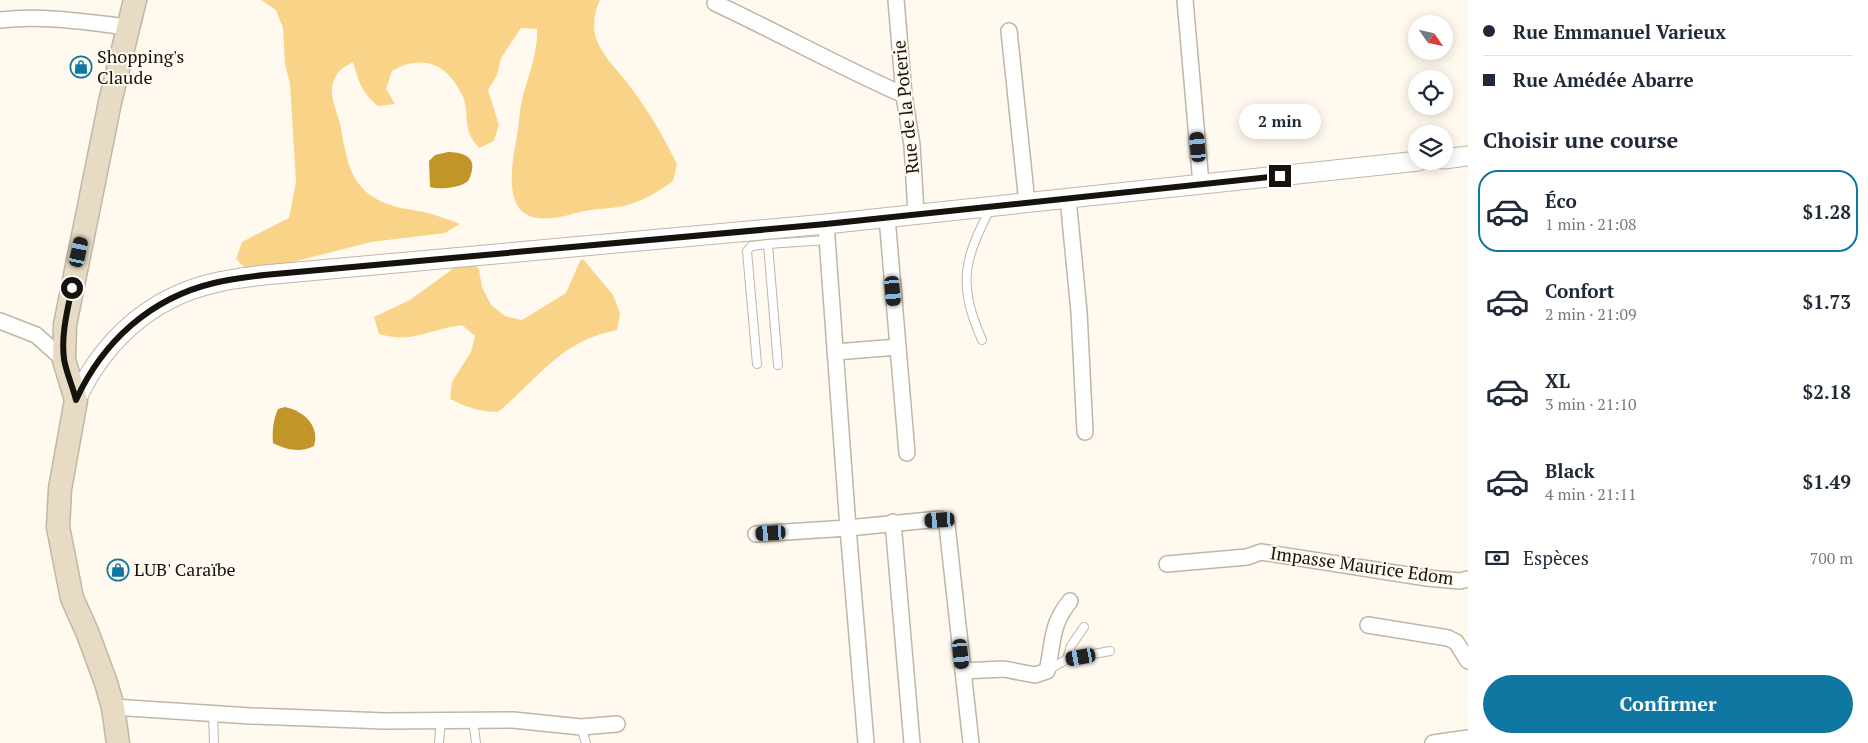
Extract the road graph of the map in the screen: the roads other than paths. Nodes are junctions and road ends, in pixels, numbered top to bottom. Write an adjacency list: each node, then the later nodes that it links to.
1 (135, 0): 6 (main road)
2 (896, 0): 8 (street, Rue de la Poterie)
3 (1185, 0): 12 (street)
4 (715, 3): 8 (street)
5 (0, 20): 6 (street)
6 (128, 27): 24 (main road)
7 (1009, 31): 14 (street)
8 (904, 95): 16 (street, Rue de la Poterie)
9 (1468, 156): 10 (street)
10 (1453, 158)
11 (1408, 162): 12 (street)
12 (1201, 184): 13 (street)
13 (1068, 198): 14 (street); 28 (street)
14 (1027, 202): 15 (street)
15 (992, 206): 16 (street); 21 (lane)
16 (916, 214): 17 (street)
17 (887, 217): 18 (street); 22 (street)
18 (827, 232): 19 (lane); 23 (street); 27 (street)
19 (768, 244): 25 (lane); 26 (lane)
20 (0, 321): 24 (street)
21 (982, 340)
22 (898, 347): 23 (street); 29 (street)
23 (835, 352): 31 (street)
24 (64, 360): 27 (main road)
25 (757, 364)
26 (778, 365)
27 (76, 400): 43 (main road)
28 (1085, 432)
29 (907, 453)
30 (893, 522): 31 (street); 41 (street); 56 (street)
31 (848, 528): 32 (street); 55 (street)
32 (756, 534)
33 (1167, 564): 34 (street, Impasse Maurice Edom)
34 (1468, 579)
35 (1070, 601): 42 (street)
36 (1368, 625): 40 (street)
37 (1084, 628): 39 (lane)
38 (1110, 651): 39 (lane)
39 (1067, 659): 42 (lane)
40 (1468, 661)
41 (963, 671): 42 (street); 57 (street)
42 (1047, 671)
43 (114, 707): 44 (street); 50 (main road)
44 (213, 713): 45 (street); 51 (lane)
45 (440, 720): 46 (street); 52 (lane)
46 (473, 720): 48 (street); 53 (lane)
47 (617, 724): 48 (street)
48 (581, 727): 54 (lane)
49 (1468, 738): 58 (street)
50 (118, 743)
51 (214, 743)
52 (439, 743)
53 (476, 743)
54 (586, 743)
55 (866, 743)
56 (912, 743)
57 (971, 743)
58 (1433, 743)

